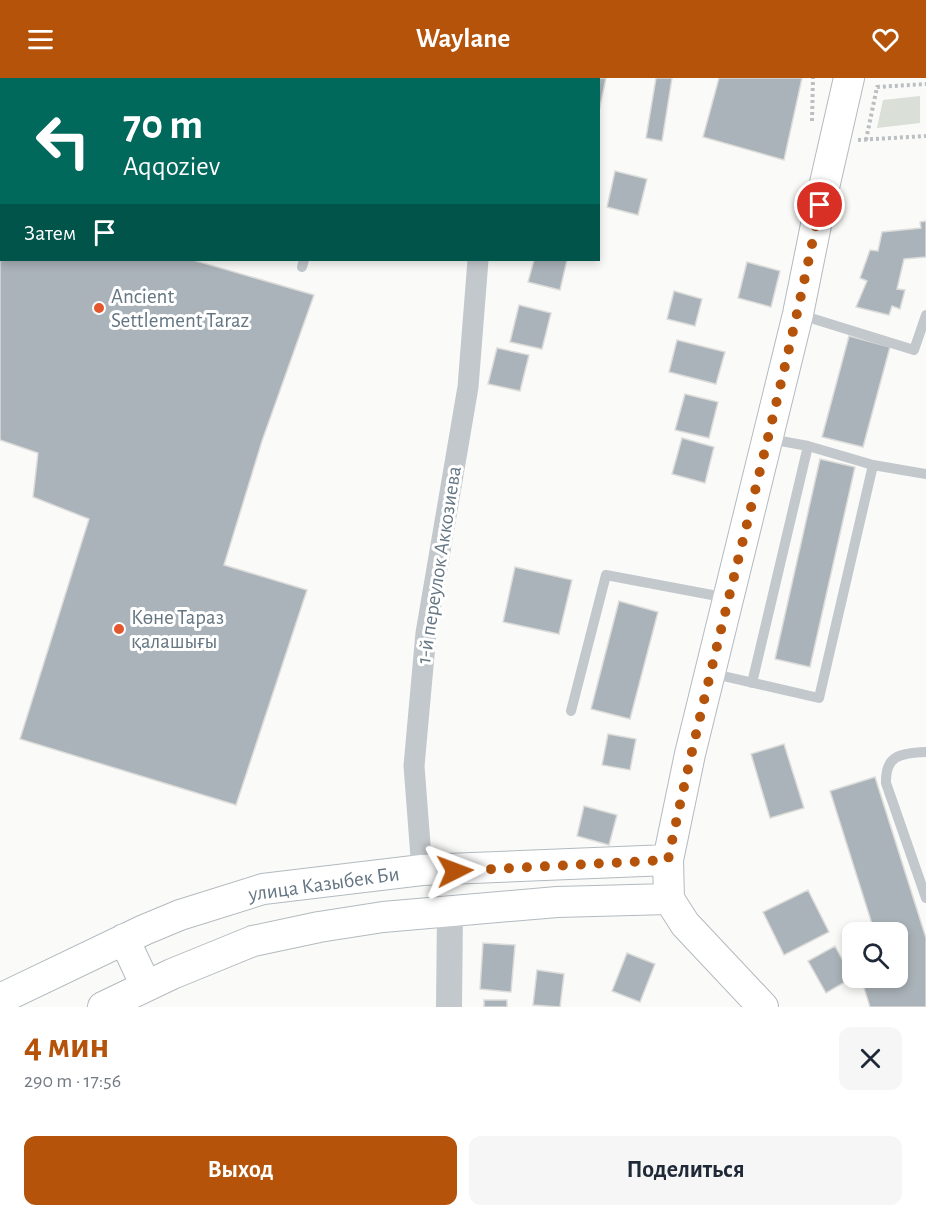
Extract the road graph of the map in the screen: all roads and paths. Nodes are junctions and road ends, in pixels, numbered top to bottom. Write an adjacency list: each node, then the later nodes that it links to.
1 (849, 78): 4 (main road)
2 (926, 84): 5 (path)
3 (926, 136): 5 (path)
4 (835, 138): 5 (path); 7 (main road)
5 (866, 140)
6 (478, 261): 19 (street, 1-й переулок Аккозиева)
7 (798, 314): 8 (lane); 9 (main road)
8 (926, 315)
9 (767, 439): 10 (lane); 13 (main road)
10 (808, 446): 11 (lane); 15 (lane)
11 (873, 465): 12 (lane); 15 (lane)
12 (926, 474)
13 (728, 598): 14 (main road); 16 (lane)
14 (710, 673): 15 (lane); 18 (main road)
15 (752, 683)
16 (571, 711)
17 (926, 752): 20 (lane)
18 (668, 860): 19 (main road, улица Казыбек Би); 21 (main road)
19 (422, 870): 23 (main road, улица Казыбек Би)
20 (926, 898)
21 (669, 899): 22 (main road, улица Казыбек Би); 28 (main road)
22 (450, 911): 24 (main road, улица Казыбек Би); 27 (street)
23 (124, 939): 24 (main road); 25 (main road, улица Казыбек Би)
24 (146, 986): 26 (main road, улица Казыбек Би)
25 (0, 999)
26 (103, 1007)
27 (449, 1007)
28 (763, 1007)

